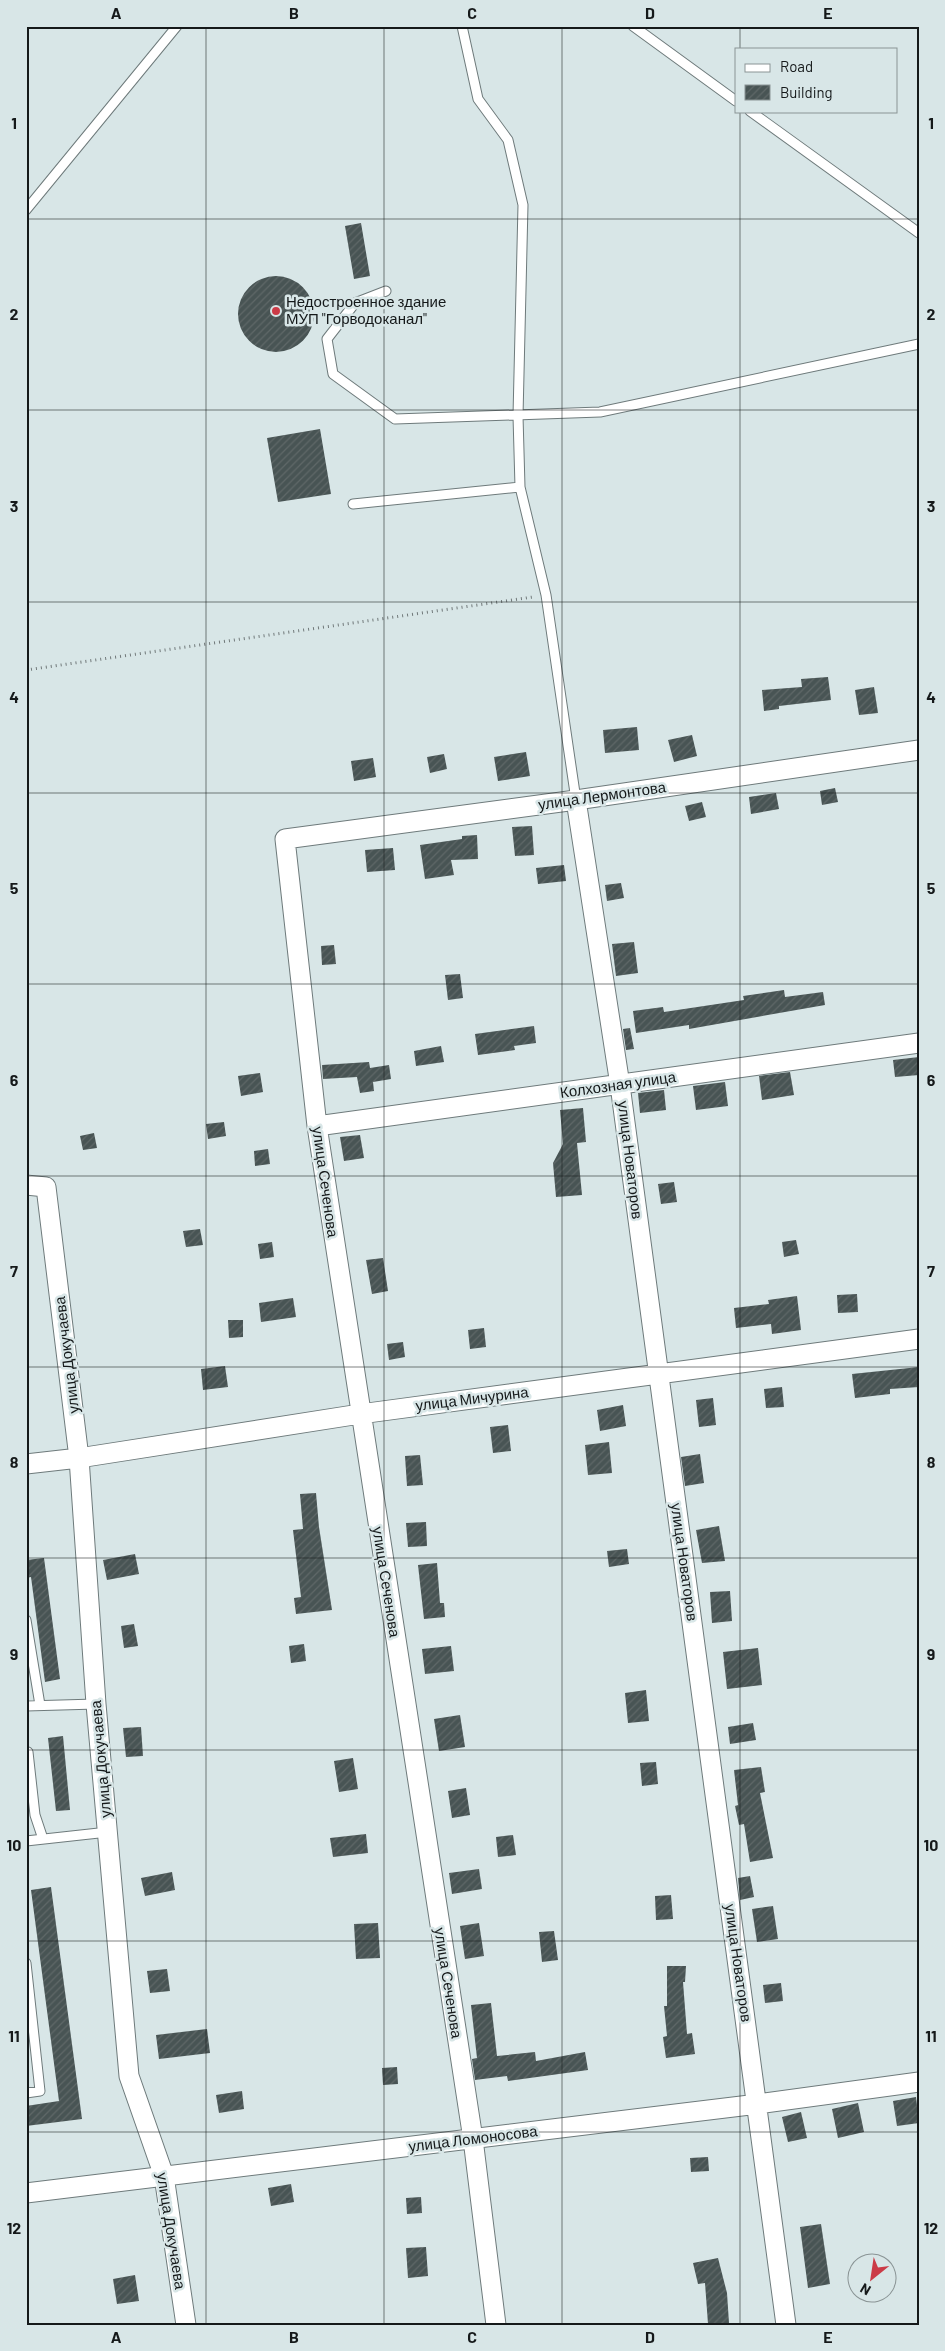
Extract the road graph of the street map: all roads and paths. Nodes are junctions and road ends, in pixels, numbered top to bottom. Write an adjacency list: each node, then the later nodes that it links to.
1 (177, 26): 6 (lane)
2 (462, 26): 10 (lane)
3 (633, 26): 4 (lane)
4 (735, 100)
5 (751, 112): 7 (lane)
6 (26, 210)
7 (919, 233)
8 (386, 291): 10 (lane)
9 (919, 344): 10 (lane)
10 (518, 416): 11 (lane)
11 (520, 487): 12 (lane); 13 (lane)
12 (353, 504)
13 (546, 595): 14 (path); 16 (lane)
14 (26, 670)
15 (919, 750): 16 (street, улица Лермонтова)
16 (576, 800): 17 (street, улица Лермонтова); 19 (street, улица Новаторов)
17 (285, 839): 20 (street, улица Сеченова)
18 (919, 1043): 19 (street, Колхозная улица)
19 (620, 1084): 20 (street, Колхозная улица); 23 (street, улица Новаторов)
20 (316, 1126): 24 (street, улица Сеченова)
21 (26, 1185): 25 (street, улица Докучаева)
22 (919, 1339): 23 (street, улица Мичурина)
23 (658, 1375): 24 (street, улица Мичурина); 39 (street, улица Новаторов)
24 (360, 1414): 25 (street, улица Мичурина); 40 (street, улица Сеченова)
25 (79, 1458): 26 (street, улица Мичурина); 29 (street, улица Докучаева)
26 (26, 1464)
27 (26, 1620): 28 (lane)
28 (27, 1635): 30 (lane)
29 (96, 1704): 30 (lane); 33 (street, улица Докучаева)
30 (40, 1705): 31 (lane)
31 (26, 1706)
32 (28, 1752): 34 (lane)
33 (108, 1832): 34 (lane); 41 (street, улица Докучаева)
34 (43, 1839): 35 (lane)
35 (26, 1841)
36 (26, 1963): 38 (lane)
37 (919, 2082): 39 (street, улица Ломоносова)
38 (26, 2092)
39 (758, 2104): 40 (street, улица Ломоносова); 45 (street, улица Новаторов)
40 (473, 2139): 41 (street, улица Ломоносова); 44 (street, улица Сеченова)
41 (164, 2176): 42 (street, улица Ломоносова); 43 (street, улица Докучаева)
42 (26, 2193)
43 (186, 2325)
44 (496, 2325)
45 (786, 2325)

